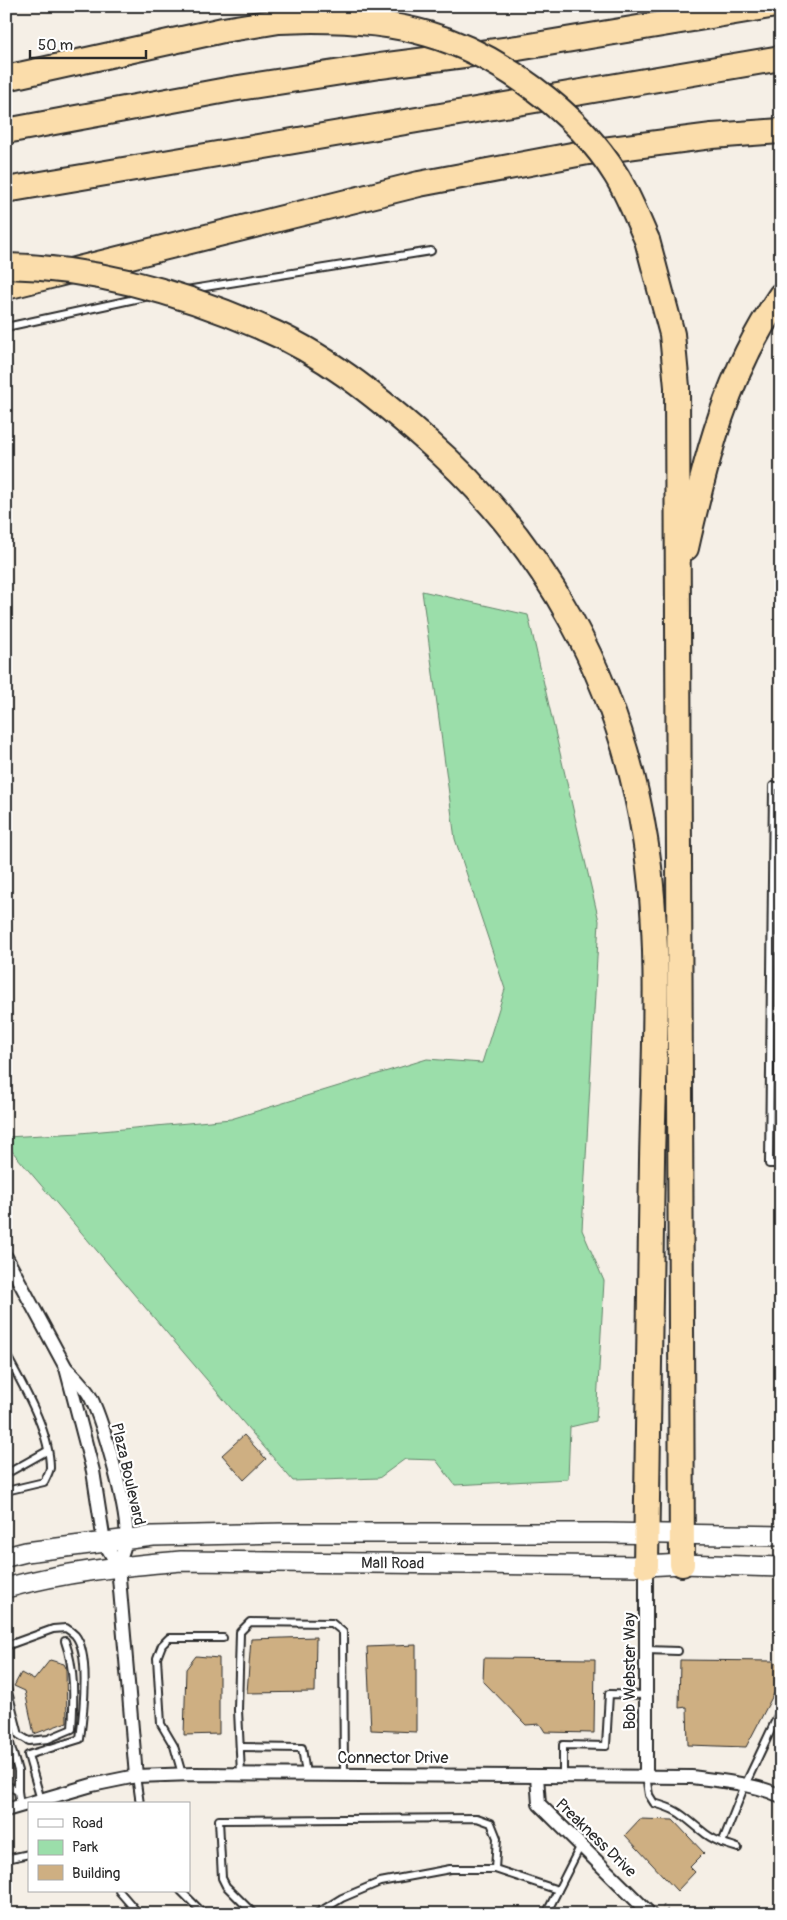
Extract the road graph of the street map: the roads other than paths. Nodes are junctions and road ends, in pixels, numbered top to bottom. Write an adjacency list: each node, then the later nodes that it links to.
1 (770, 6): 2 (highway)
2 (742, 9): 5 (highway)
3 (781, 58): 7 (highway)
4 (6, 78): 13 (highway, bridge)
5 (6, 131)
6 (781, 131): 10 (highway)
7 (6, 190)
8 (431, 251): 12 (lane)
9 (6, 266): 22 (highway, bridge)
10 (6, 287)
11 (781, 295): 13 (highway)
12 (6, 327)
13 (677, 589): 23 (highway)
14 (781, 786): 15 (lane)
15 (781, 1164)
16 (6, 1257): 18 (street, Plaza Boulevard)
17 (6, 1354): 19 (lane)
18 (66, 1368): 25 (street, Plaza Boulevard); 26 (street, Plaza Boulevard)
19 (47, 1451): 20 (lane); 21 (lane)
20 (6, 1474)
21 (6, 1491)
22 (646, 1533): 23 (main road, Mall Road); 25 (main road, Mall Road); 30 (highway)
23 (682, 1534): 24 (main road, Mall Road); 28 (highway)
24 (781, 1536)
25 (126, 1539): 26 (main road, Mall Road); 29 (street, Plaza Boulevard)
26 (104, 1542): 27 (main road, Mall Road); 29 (street, Plaza Boulevard)
27 (6, 1557)
28 (682, 1564): 30 (main road, Mall Road); 31 (main road, Mall Road)
29 (118, 1566): 30 (main road, Mall Road); 32 (main road, Mall Road); 48 (street, Plaza Boulevard)
30 (646, 1566): 35 (street, Bob Webster Way)
31 (781, 1567)
32 (6, 1588)
33 (223, 1638): 43 (lane)
34 (6, 1646): 37 (lane)
35 (646, 1650): 36 (lane); 39 (street, Bob Webster Way)
36 (678, 1651)
37 (83, 1654): 38 (lane); 55 (lane)
38 (6, 1684)
39 (646, 1695): 47 (lane); 50 (street, Bob Webster Way)
40 (781, 1709): 52 (lane)
41 (6, 1730): 53 (lane)
42 (240, 1747): 44 (lane); 45 (lane); 46 (lane)
43 (182, 1774): 44 (street, Connector Drive); 48 (street, Connector Drive)
44 (241, 1774): 45 (street, Connector Drive)
45 (306, 1774): 46 (street, Connector Drive)
46 (344, 1774): 49 (street, Connector Drive)
47 (563, 1775): 49 (street, Connector Drive); 50 (street, Connector Drive)
48 (136, 1776): 55 (street, Connector Drive); 57 (lane)
49 (537, 1776): 62 (street, Preakness Drive)
50 (646, 1776): 52 (street, Connector Drive); 61 (lane)
51 (6, 1785): 53 (lane)
52 (745, 1785): 54 (street, Connector Drive); 61 (lane)
53 (18, 1791): 59 (lane)
54 (781, 1796)
55 (41, 1800): 56 (street, Connector Drive)
56 (34, 1802)
57 (140, 1802)
58 (28, 1804): 59 (street, Connector Drive)
59 (20, 1806): 60 (street, Connector Drive)
60 (6, 1810)
61 (722, 1843): 63 (lane)
62 (580, 1845): 67 (lane); 75 (street, Preakness Drive)
63 (738, 1848)
64 (28, 1854): 65 (lane)
65 (6, 1859)
66 (495, 1870): 67 (lane); 72 (lane); 73 (lane)
67 (558, 1890): 74 (lane)
68 (120, 1892): 70 (lane)
69 (181, 1892): 71 (lane)
70 (139, 1914)
71 (204, 1914)
72 (254, 1914)
73 (316, 1914)
74 (546, 1914)
75 (650, 1914)

